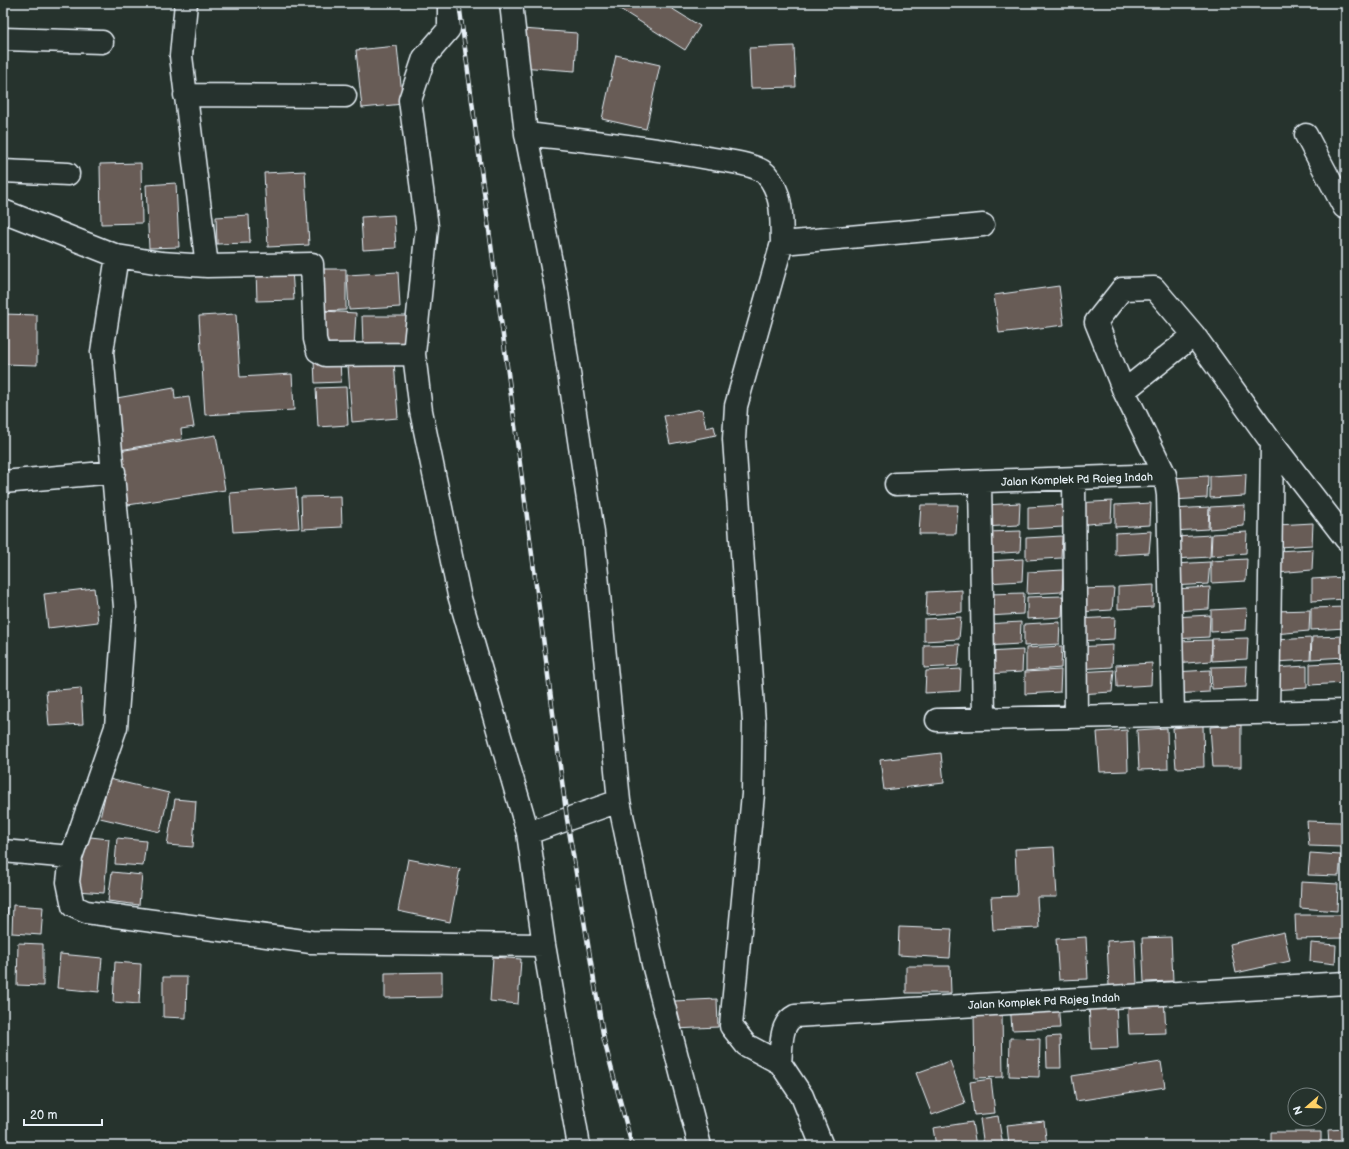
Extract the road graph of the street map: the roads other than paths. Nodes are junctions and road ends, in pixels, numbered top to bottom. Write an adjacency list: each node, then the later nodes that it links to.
1 (186, 3): 6 (street)
2 (449, 3): 19 (street)
3 (510, 3): 8 (street)
4 (3, 39): 5 (street)
5 (102, 42)
6 (185, 95): 7 (street); 17 (street)
7 (345, 96)
8 (526, 134): 15 (street); 35 (street)
9 (1306, 135): 12 (street)
10 (3, 171): 11 (street)
11 (68, 174)
12 (1345, 207)
13 (3, 211): 16 (street)
14 (983, 225): 15 (street)
15 (782, 244): 41 (street)
16 (117, 256): 17 (street); 22 (street)
17 (207, 266): 19 (street)
18 (1194, 335): 20 (street); 20 (street, Jalan Komplek Pd Rajeg Indah); 21 (street, Jalan Komplek Pd Rajeg Indah)
19 (414, 354): 36 (street)
20 (1124, 391): 23 (street, Jalan Komplek Pd Rajeg Indah)
21 (1272, 443): 28 (street, Jalan Komplek Pd Rajeg Indah); 30 (street)
22 (114, 472): 25 (street); 38 (street)
23 (1166, 475): 24 (street, Jalan Komplek Pd Rajeg Indah); 31 (street)
24 (1074, 479): 26 (street, Jalan Komplek Pd Rajeg Indah); 32 (street)
25 (3, 482)
26 (980, 482): 27 (street, Jalan Komplek Pd Rajeg Indah); 33 (street)
27 (896, 484)
28 (1346, 539)
29 (1346, 711): 30 (street)
30 (1268, 712): 31 (street)
31 (1173, 714): 32 (street)
32 (1076, 717): 33 (street)
33 (984, 718): 34 (street)
34 (938, 720)
35 (619, 801): 36 (street); 43 (street)
36 (528, 834): 39 (street)
37 (3, 851): 38 (street)
38 (71, 857): 39 (street)
39 (544, 945): 42 (street)
40 (1346, 983): 41 (street, Jalan Komplek Pd Rajeg Indah)
41 (780, 1063): 44 (street)
42 (579, 1146)
43 (700, 1146)
44 (822, 1146)

